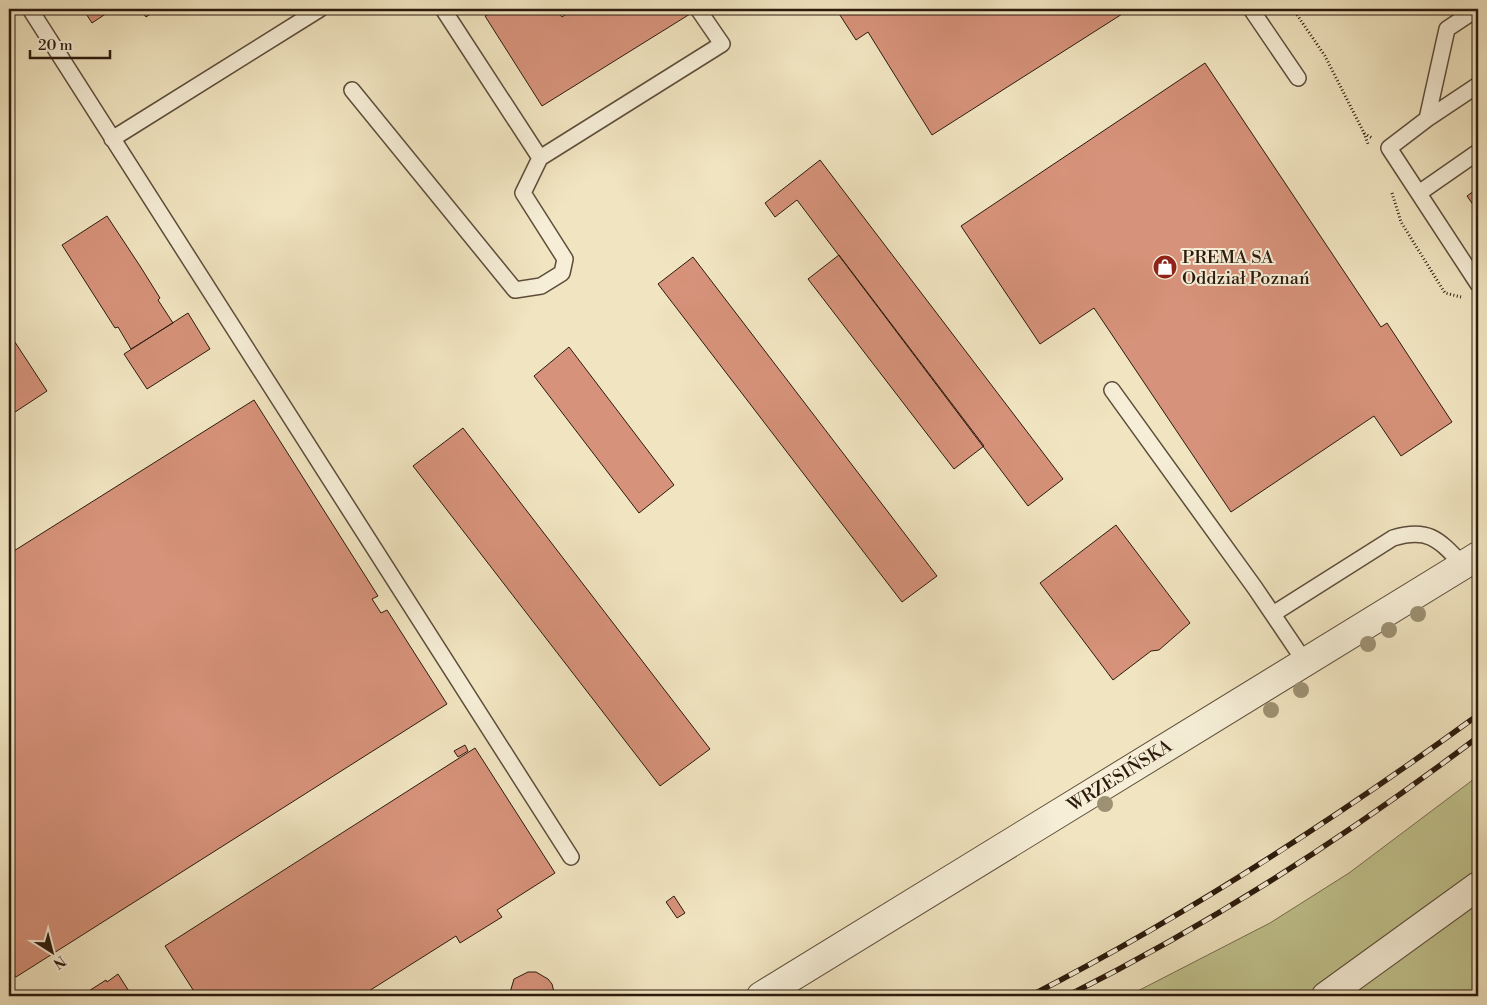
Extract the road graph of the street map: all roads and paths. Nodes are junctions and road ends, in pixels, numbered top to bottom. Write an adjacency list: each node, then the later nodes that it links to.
1 (30, 9): 12 (lane)
2 (320, 9): 12 (lane)
3 (444, 9): 15 (lane)
4 (698, 9): 15 (lane)
5 (1251, 9): 8 (lane)
6 (1294, 9): 13 (path)
7 (1478, 9): 11 (lane)
8 (1298, 78)
9 (1478, 84): 11 (lane)
10 (352, 90): 15 (lane)
11 (1427, 119): 13 (lane)
12 (112, 139): 24 (lane)
13 (1389, 148): 17 (lane)
14 (1478, 152): 17 (lane)
15 (540, 158)
16 (1390, 188): 19 (path)
17 (1419, 193): 18 (lane)
18 (1478, 284)
19 (1470, 298)
20 (1112, 390): 22 (lane)
21 (1471, 561): 22 (lane); 23 (street, WRZESIŃSKA)
22 (1273, 614): 23 (lane)
23 (1305, 662): 26 (street, WRZESIŃSKA)
24 (571, 857)
25 (1478, 886): 27 (street)
26 (761, 996)
27 (1326, 996)

